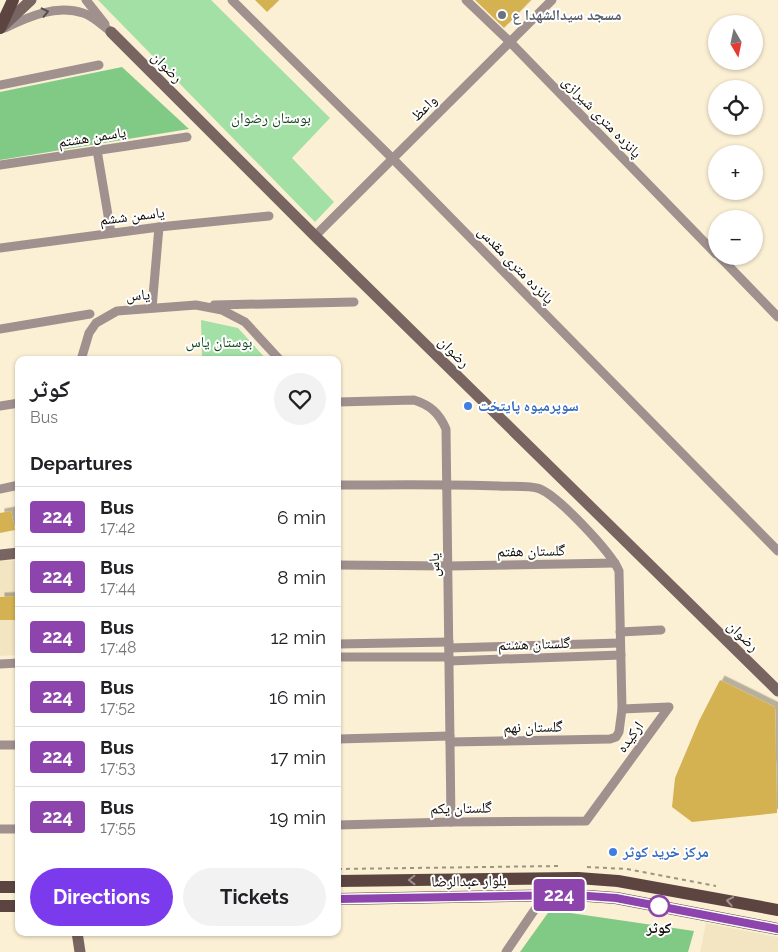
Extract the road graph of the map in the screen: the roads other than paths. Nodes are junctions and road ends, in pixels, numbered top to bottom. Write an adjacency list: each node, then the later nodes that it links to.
1 (13, 0): 7 (main road)
2 (31, 0): 7 (main road)
3 (86, 0): 8 (street)
4 (232, 0): 14 (street, پانزده متری مقدس)
5 (466, 0): 9 (street, پانزده متری شیرازی)
6 (552, 0): 9 (street, واعظ)
7 (0, 29): 8 (street, one-way to 8)
8 (112, 32): 19 (main road, رضوان)
9 (510, 42): 14 (street, واعظ); 20 (street, پانزده متری شیرازی)
10 (99, 65): 11 (street)
11 (0, 85)
12 (187, 137): 13 (street, یاسمن هشتم)
13 (97, 150): 15 (street, یاسمن هشتم); 18 (street)
14 (393, 159): 19 (street, واعظ); 38 (street, پانزده متری مقدس)
15 (0, 165)
16 (268, 216): 17 (street, یاسمن ششم)
17 (159, 227): 18 (street, یاسمن ششم); 25 (street)
18 (111, 233): 21 (street, یاسمن ششم)
19 (315, 236): 53 (main road, رضوان)
20 (708, 245)
21 (0, 248)
22 (728, 265): 27 (street, پانزده متری شیرازی)
23 (354, 302): 24 (street, یاس)
24 (196, 305): 25 (street, یاس); 30 (street, یاس)
25 (152, 308): 29 (street, یاس)
26 (90, 314): 28 (street)
27 (778, 317)
28 (0, 329)
29 (82, 356)
30 (276, 356)
31 (341, 402): 34 (street, یاس)
32 (15, 404): 33 (street)
33 (0, 406)
34 (447, 484): 35 (street); 41 (street); 43 (street, یاس)
35 (341, 485)
36 (15, 486): 37 (street)
37 (0, 489)
38 (778, 551)
39 (15, 553): 40 (main road)
40 (0, 555)
41 (615, 563): 43 (street, گلستان هفتم); 45 (street)
42 (341, 565): 43 (street, گلستان هفتم)
43 (448, 566): 48 (street, یاس)
44 (661, 630): 45 (street)
45 (620, 632): 46 (street)
46 (620, 643): 48 (street, گلستان هشتم); 49 (street)
47 (341, 644): 48 (street)
48 (449, 652): 49 (street, گلستان هشتم); 50 (street); 56 (street, یاس)
49 (620, 655): 54 (street)
50 (341, 658)
51 (15, 663): 52 (street)
52 (0, 664)
53 (778, 691)
54 (622, 709): 56 (street, گلستان نهم); 59 (street, ارکیده)
55 (341, 739): 56 (street, گلستان نهم)
56 (450, 739): 60 (street, یاس)
57 (0, 745): 58 (street)
58 (15, 745)
59 (586, 821): 60 (street, گلستان یکم)
60 (451, 822): 61 (street, گلستان یکم)
61 (341, 825)
62 (0, 829): 63 (street)
63 (15, 829)
64 (341, 881): 68 (main road, بلوار عبدالرضا, one-way to 64)
65 (15, 886): 66 (main road)
66 (0, 887)
67 (544, 896): 69 (main road, بلوار عبدالرضا); 73 (main road, بلوار عبدالرضا); 77 (street)
68 (707, 897): 72 (main road, بلوار عبدالرضا, one-way to 68); 73 (main road)
69 (341, 899)
70 (0, 906): 71 (main road)
71 (15, 906)
72 (778, 910)
73 (703, 913): 74 (main road, بلوار عبدالرضا)
74 (778, 929)
75 (78, 936): 76 (main road)
76 (80, 952)
77 (506, 952)

